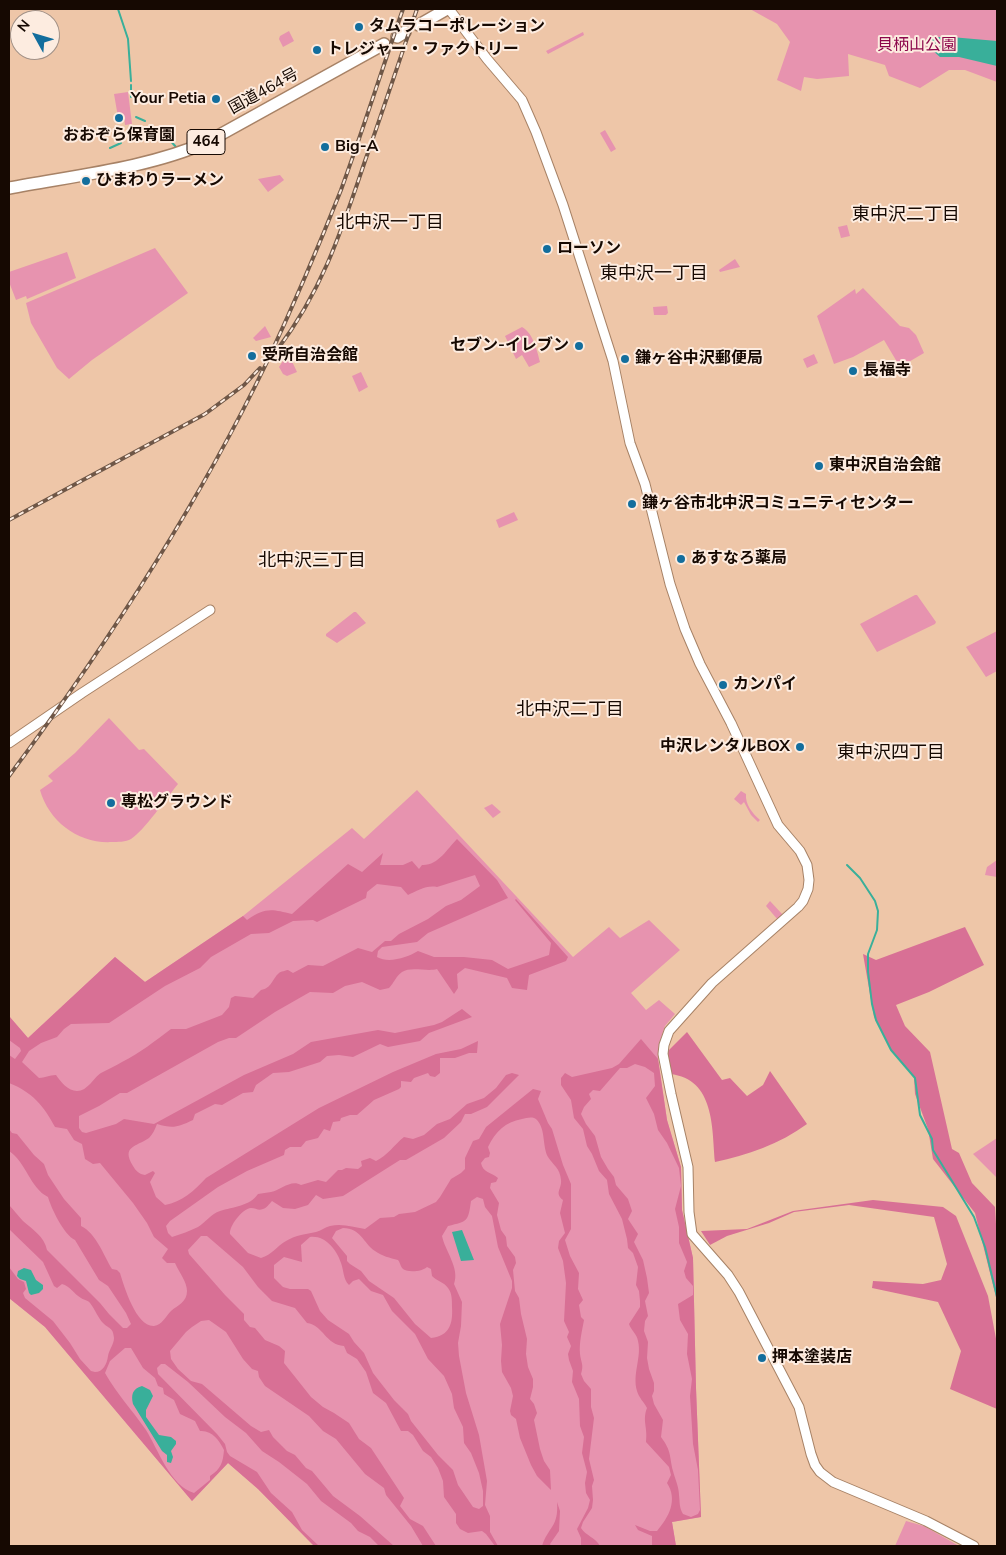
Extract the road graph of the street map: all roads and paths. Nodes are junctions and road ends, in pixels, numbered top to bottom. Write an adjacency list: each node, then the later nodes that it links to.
1 (448, 9): 2 (highway); 7 (street)
2 (419, 25)
3 (384, 44): 4 (highway, 国道464号 / 464)
4 (9, 188)
5 (210, 610): 6 (street)
6 (9, 743)
7 (974, 1546)

